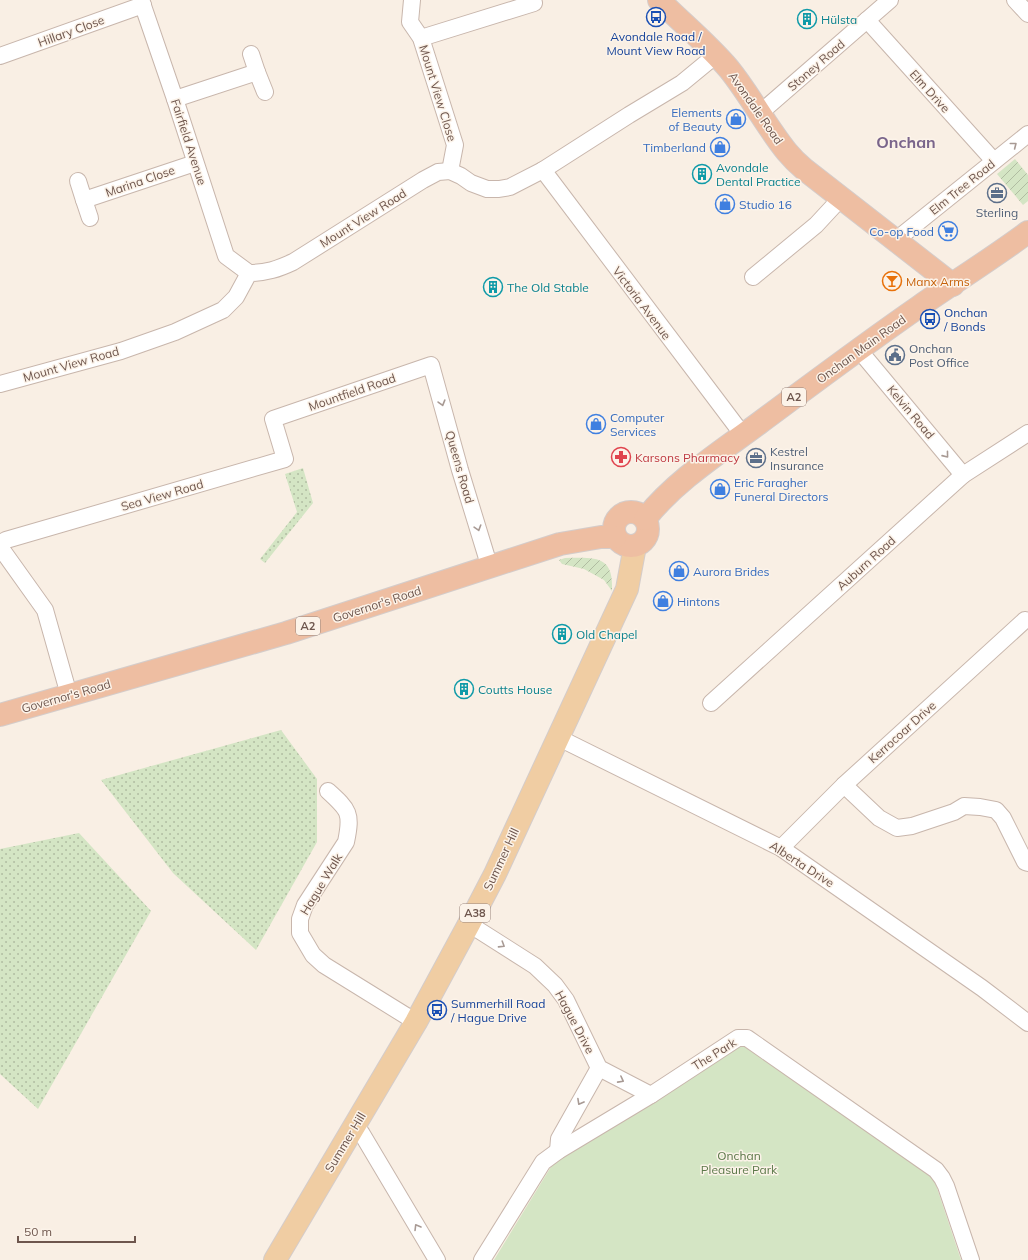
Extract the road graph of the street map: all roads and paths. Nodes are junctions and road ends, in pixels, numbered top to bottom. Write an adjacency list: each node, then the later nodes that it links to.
1 (412, 0): 9 (street, Mount View Close)
2 (659, 0): 11 (highway, Avondale Road)
3 (890, 0): 8 (street, Stoney Road)
4 (1015, 0): 7 (street)
5 (142, 3): 12 (street, Hillary Close); 15 (street, Fairfield Avenue)
6 (534, 3): 9 (street, Mount View Close)
7 (1028, 14)
8 (867, 20): 16 (street, Stoney Road); 18 (street, Elm Drive)
9 (420, 38): 21 (street, Mount View Close)
10 (251, 54): 13 (street)
11 (716, 55): 16 (highway, Avondale Road); 20 (street)
12 (0, 56)
13 (257, 72): 14 (street); 15 (street)
14 (265, 92)
15 (175, 99): 19 (street, Fairfield Avenue)
16 (760, 113): 23 (highway, Avondale Road)
17 (1028, 134): 18 (street, Elm Tree Road, one-way to 17)
18 (994, 161): 27 (street, Elm Tree Road)
19 (195, 163): 24 (street, Marina Close); 28 (street, Fairfield Avenue)
20 (543, 170): 21 (street); 36 (street, Victoria Avenue)
21 (450, 171): 28 (street, Mount View Road)
22 (78, 180): 24 (street)
23 (841, 198): 27 (highway, Avondale Road); 29 (street)
24 (84, 200): 25 (street)
25 (90, 218)
26 (1028, 232): 30 (highway, Onchan Main Road / A2)
27 (896, 240): 30 (highway, Avondale Road)
28 (249, 273): 33 (street, Mount View Road)
29 (753, 277)
30 (952, 285): 31 (highway, Onchan Main Road / A2)
31 (859, 350): 36 (highway, Onchan Main Road / A2); 37 (street, Kelvin Road, one-way to 37)
32 (431, 365): 34 (street, Mountfield Road); 43 (street, Queens Road, one-way to 43)
33 (0, 384)
34 (273, 419): 40 (street, Sea View Road)
35 (1028, 433): 37 (street, Auburn Road)
36 (743, 435): 38 (highway, Onchan Main Road / A2)
37 (963, 475): 46 (street, Auburn Road)
38 (645, 519): 39 (highway); 41 (highway)
39 (615, 536): 41 (highway); 43 (highway, Governor's Road / A2)
40 (0, 544)
41 (635, 546): 48 (main road, Summer Hill / A38)
42 (0, 547): 45 (street)
43 (490, 568): 45 (highway, Governor's Road / A2)
44 (1025, 620): 49 (street, Kerrocoar Drive)
45 (69, 695): 47 (highway, Governor's Road / A2)
46 (711, 704)
47 (0, 715)
48 (557, 737): 51 (street, Alberta Drive); 53 (main road, Summer Hill / A38)
49 (844, 785): 51 (street, Kerrocoar Drive); 52 (street)
50 (328, 791): 54 (street, Hague Walk)
51 (781, 848): 55 (street, Alberta Drive)
52 (1028, 863)
53 (469, 924): 54 (main road, Summer Hill / A38); 56 (street, Hague Drive, one-way to 56)
54 (416, 1022): 58 (main road, Summer Hill / A38)
55 (1028, 1023)
56 (599, 1068): 57 (street, Hague Drive, one-way to 57); 59 (street, Hague Drive, one-way to 59)
57 (651, 1095): 59 (street, The Park); 63 (street, The Park)
58 (355, 1124): 60 (main road, Summer Hill / A38); 61 (street, one-way to 58)
59 (558, 1151): 62 (street, The Park)
60 (275, 1260)
61 (437, 1260)
62 (482, 1260)
63 (970, 1260)

